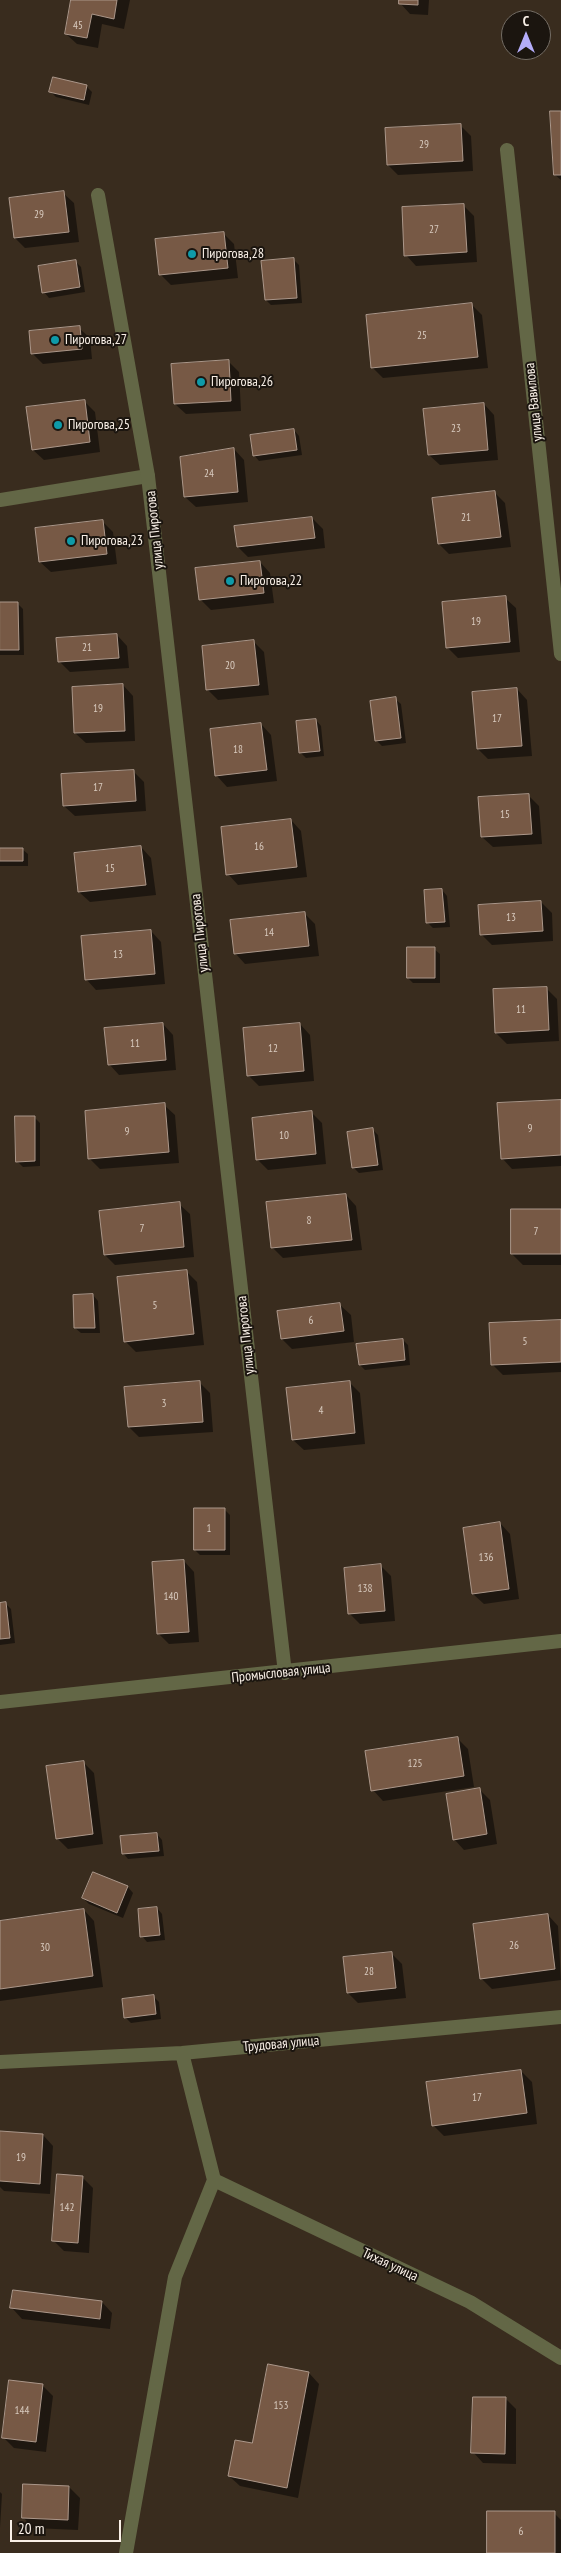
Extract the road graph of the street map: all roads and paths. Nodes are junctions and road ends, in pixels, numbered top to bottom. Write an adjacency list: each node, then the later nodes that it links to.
1 (507, 150): 5 (street, улица Вавилова)
2 (98, 195): 3 (street, улица Пирогова)
3 (148, 476): 4 (street); 7 (street, улица Пирогова)
4 (0, 500)
5 (561, 654)
6 (561, 1641): 7 (street, Промысловая улица)
7 (284, 1673): 8 (street, Промысловая улица)
8 (0, 1702)
9 (561, 2017): 10 (street, Трудовая улица)
10 (182, 2053): 11 (street, Трудовая улица); 12 (street)
11 (0, 2062)
12 (214, 2180): 13 (street, Тихая улица); 14 (street)
13 (561, 2358)
14 (126, 2553)

